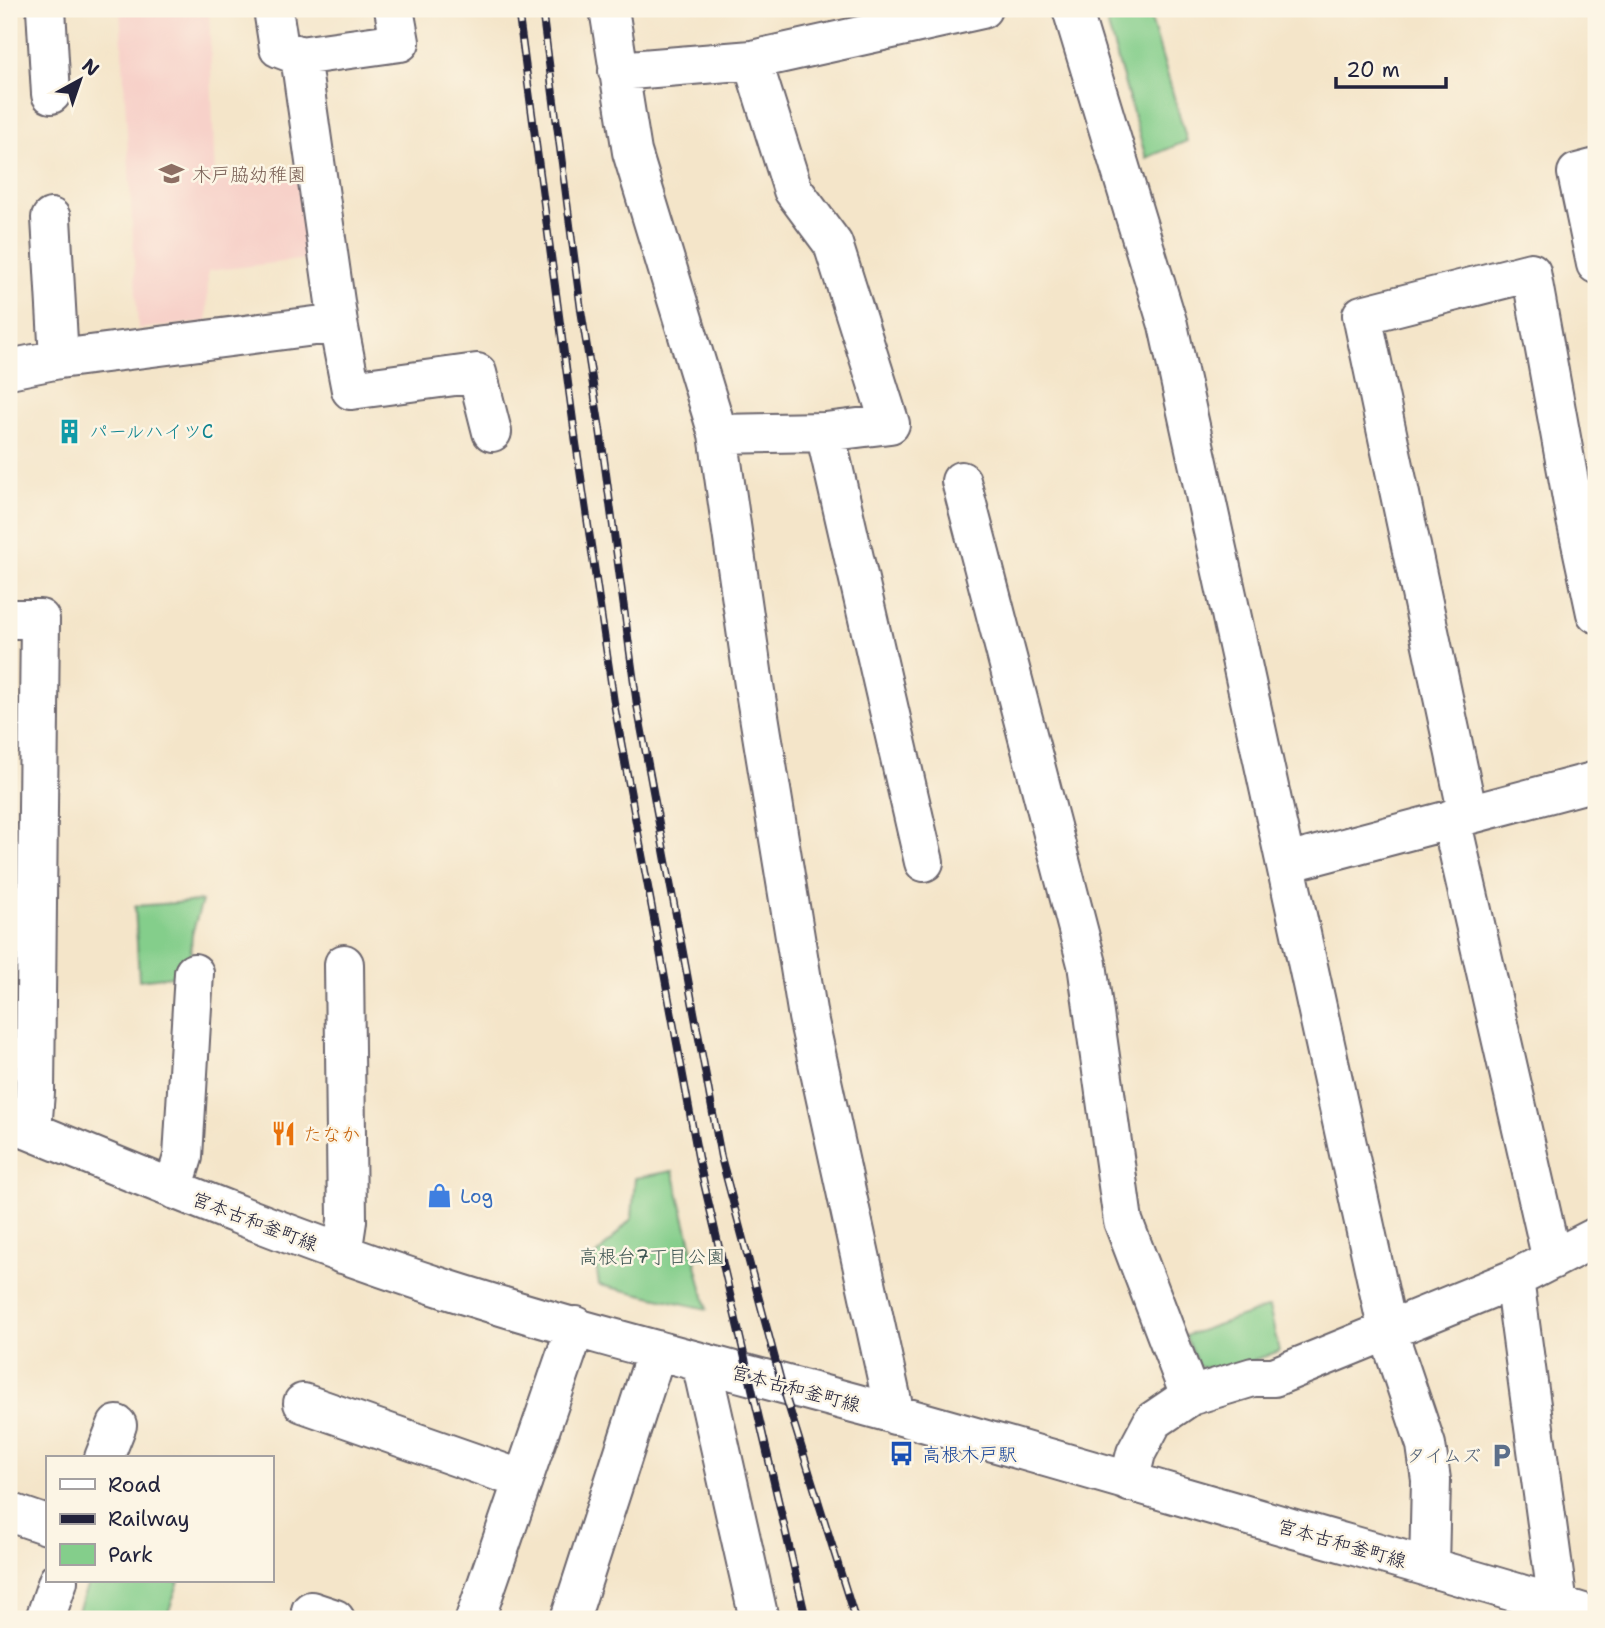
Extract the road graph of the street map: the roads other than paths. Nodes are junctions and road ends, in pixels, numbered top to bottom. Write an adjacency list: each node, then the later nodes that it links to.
1 (46, 9): 10 (street)
2 (272, 9): 7 (street)
3 (394, 9): 7 (street)
4 (609, 9): 9 (street)
5 (982, 9): 8 (street)
6 (1072, 9): 27 (street)
7 (300, 56): 14 (street)
8 (752, 60): 9 (street); 18 (street)
9 (618, 71): 19 (street)
10 (51, 94)
11 (1596, 169): 13 (street)
12 (51, 218): 15 (street)
13 (1596, 264)
14 (338, 323): 15 (street); 17 (street)
15 (60, 359): 16 (street)
16 (9, 369)
17 (492, 432)
18 (825, 432): 19 (street); 26 (street)
19 (718, 434): 42 (street)
20 (961, 481): 40 (street)
21 (1586, 513): 22 (street); 25 (street)
22 (1596, 613)
23 (9, 619): 30 (street)
24 (1596, 781): 25 (street)
25 (1459, 817): 27 (street); 34 (street)
26 (925, 862)
27 (1287, 863): 37 (street)
28 (344, 964): 33 (street)
29 (194, 973): 31 (street)
30 (20, 1127): 31 (street, 宮本古和釜町線)
31 (173, 1189): 33 (street, 宮本古和釜町線)
32 (1596, 1237): 34 (street)
33 (342, 1254): 36 (street, 宮本古和釜町線)
34 (1552, 1260): 35 (street)
35 (1514, 1279): 37 (street); 50 (street)
36 (576, 1326): 38 (street, 宮本古和釜町線); 43 (street)
37 (1388, 1332): 40 (street); 47 (street)
38 (657, 1350): 39 (street, 宮本古和釜町線); 54 (street)
39 (701, 1362): 42 (street, 宮本古和釜町線); 48 (street)
40 (1189, 1396): 44 (street)
41 (303, 1404): 43 (street)
42 (895, 1415): 44 (street, 宮本古和釜町線)
43 (523, 1480): 53 (street)
44 (1129, 1482): 47 (street, 宮本古和釜町線)
45 (9, 1512): 46 (street)
46 (46, 1525)
47 (1429, 1568): 50 (street, 宮本古和釜町線)
48 (747, 1569): 55 (street); 56 (street)
49 (58, 1582): 52 (street)
50 (1558, 1605): 51 (street, 宮本古和釜町線)
51 (1596, 1617)
52 (45, 1619)
53 (475, 1619)
54 (570, 1619)
55 (729, 1619)
56 (759, 1619)

